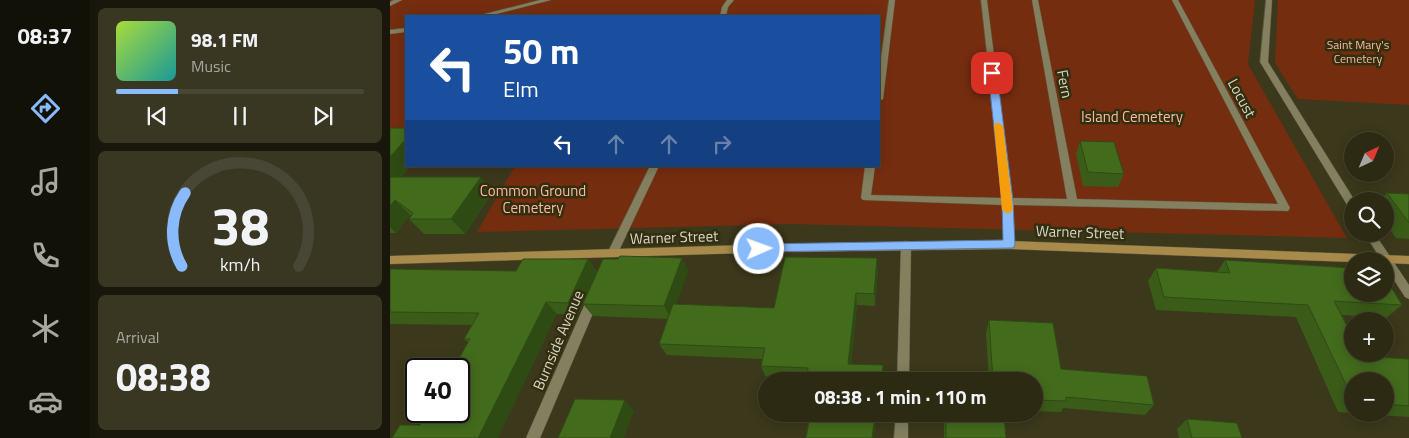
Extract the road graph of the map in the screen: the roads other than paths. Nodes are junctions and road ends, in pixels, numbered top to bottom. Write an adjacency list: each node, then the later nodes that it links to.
1 (399, 0): 9 (street)
2 (548, 0): 10 (street)
3 (731, 0): 11 (street)
4 (892, 0): 14 (street)
5 (984, 0): 18 (street)
6 (1035, 0): 19 (street, Fern)
7 (1175, 0): 19 (street, Locust)
8 (1269, 0): 17 (street)
9 (390, 4)
10 (484, 15)
11 (723, 15)
12 (405, 30): 13 (street)
13 (390, 32)
14 (880, 91)
15 (655, 167): 22 (street)
16 (870, 167): 18 (street)
17 (1344, 192)
18 (1008, 201): 19 (street); 21 (street)
19 (1073, 203)
20 (906, 245): 21 (street, Warner Street); 22 (street, Warner Street); 31 (street)
21 (1009, 245): 23 (street, Warner Street)
22 (612, 254): 25 (street, Warner Street); 27 (street)
23 (1344, 257)
24 (1394, 259): 26 (street, Warner Street)
25 (390, 260)
26 (1409, 260)
27 (606, 267)
28 (1394, 272): 30 (street)
29 (599, 285): 33 (street, Burnside Avenue)
30 (1409, 294)
31 (903, 372)
32 (902, 422): 34 (street)
33 (533, 438)
34 (901, 438)

